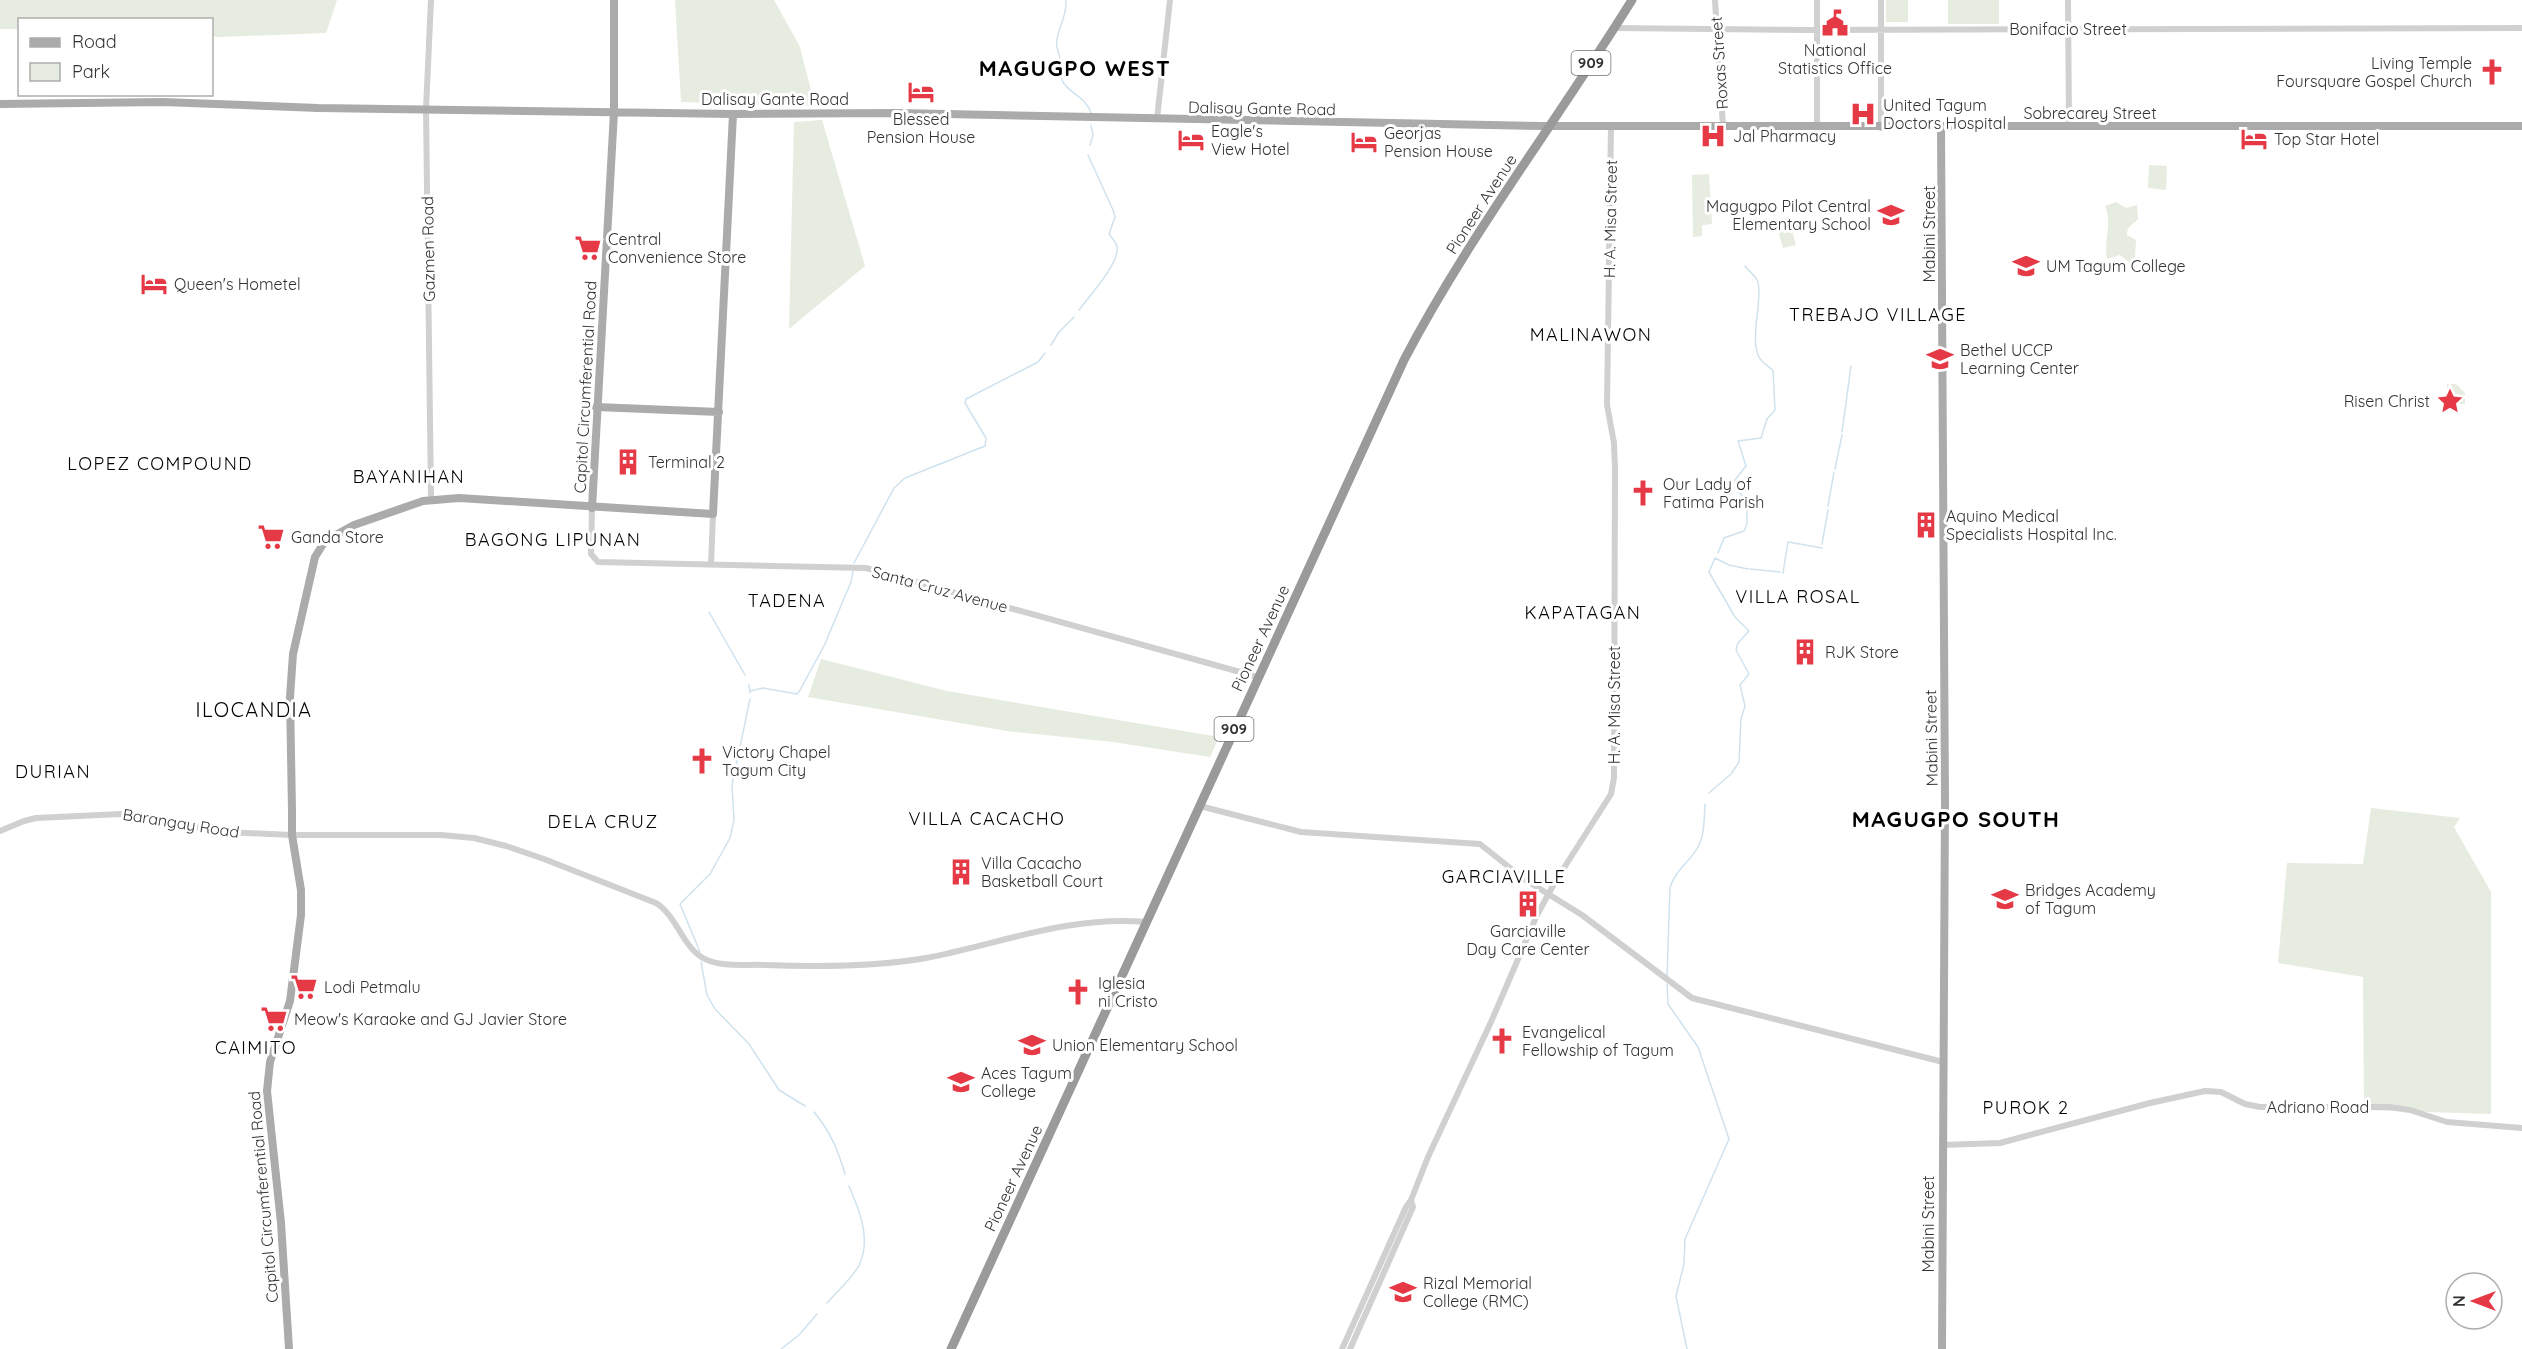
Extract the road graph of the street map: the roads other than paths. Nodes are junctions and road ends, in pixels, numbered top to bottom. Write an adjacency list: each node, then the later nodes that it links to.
1 (431, 0): 16 (street, Gazmen Road)
2 (614, 0): 17 (main road, Capitol Circumferential Road)
3 (1170, 0): 19 (street)
4 (1632, 0): 9 (highway, Pioneer Avenue / 909)
5 (1715, 0): 11 (street, Roxas Street)
6 (1817, 0): 14 (street)
7 (1881, 0): 12 (street)
8 (2068, 0): 13 (street)
9 (1614, 28): 11 (street, Bonifacio Street); 20 (highway, Pioneer Avenue / 909)
10 (2522, 28): 13 (street, Bonifacio Street)
11 (1716, 29): 14 (street, Bonifacio Street); 24 (street, Roxas Street)
12 (1881, 29): 13 (street, Bonifacio Street); 14 (street, Bonifacio Street); 27 (street)
13 (2068, 29): 22 (street)
14 (1817, 30): 26 (street)
15 (0, 104): 16 (main road, Dalisay Gante Road)
16 (426, 109): 17 (main road, Dalisay Gante Road); 30 (street, Gazmen Road)
17 (614, 112): 18 (main road, Dalisay Gante Road); 28 (main road, Capitol Circumferential Road)
18 (733, 114): 19 (main road, Dalisay Gante Road); 29 (main road)
19 (1158, 119): 20 (main road, Dalisay Gante Road)
20 (1551, 126): 21 (main road, Sobrecarey Street); 34 (highway, Pioneer Avenue / 909)
21 (1611, 126): 24 (main road, Sobrecarey Street); 38 (street, H. A. Misa Street)
22 (2069, 126): 23 (main road, Sobrecarey Street); 25 (main road, Sobrecarey Street)
23 (2522, 126)
24 (1723, 127): 26 (main road, Sobrecarey Street)
25 (1941, 127): 27 (main road, Sobrecarey Street); 40 (main road, Mabini Street)
26 (1817, 128): 27 (main road, Sobrecarey Street)
27 (1881, 128)
28 (596, 408): 29 (main road); 31 (main road, Capitol Circumferential Road)
29 (719, 412): 32 (main road)
30 (431, 499): 31 (main road, Capitol Circumferential Road); 37 (main road, Capitol Circumferential Road)
31 (592, 508): 32 (main road); 33 (street, Santa Cruz Avenue)
32 (713, 514): 33 (street)
33 (711, 564): 34 (street, Santa Cruz Avenue)
34 (1258, 677): 35 (highway, Pioneer Avenue / 909)
35 (1200, 806): 38 (street); 39 (highway, Pioneer Avenue / 909)
36 (0, 831): 37 (street, Barangay Road)
37 (292, 835): 39 (street, Barangay Road); 44 (main road, Capitol Circumferential Road)
38 (1548, 893): 40 (street); 43 (street, H. A. Misa Street)
39 (1146, 922): 45 (highway, Pioneer Avenue / 909)
40 (1943, 1062): 42 (main road, Mabini Street)
41 (2522, 1128): 42 (street, Adriano Road)
42 (1942, 1145): 48 (main road, Mabini Street)
43 (1381, 1270): 46 (street); 47 (street)
44 (289, 1349)
45 (951, 1349)
46 (1342, 1349)
47 (1350, 1349)
48 (1942, 1349)

